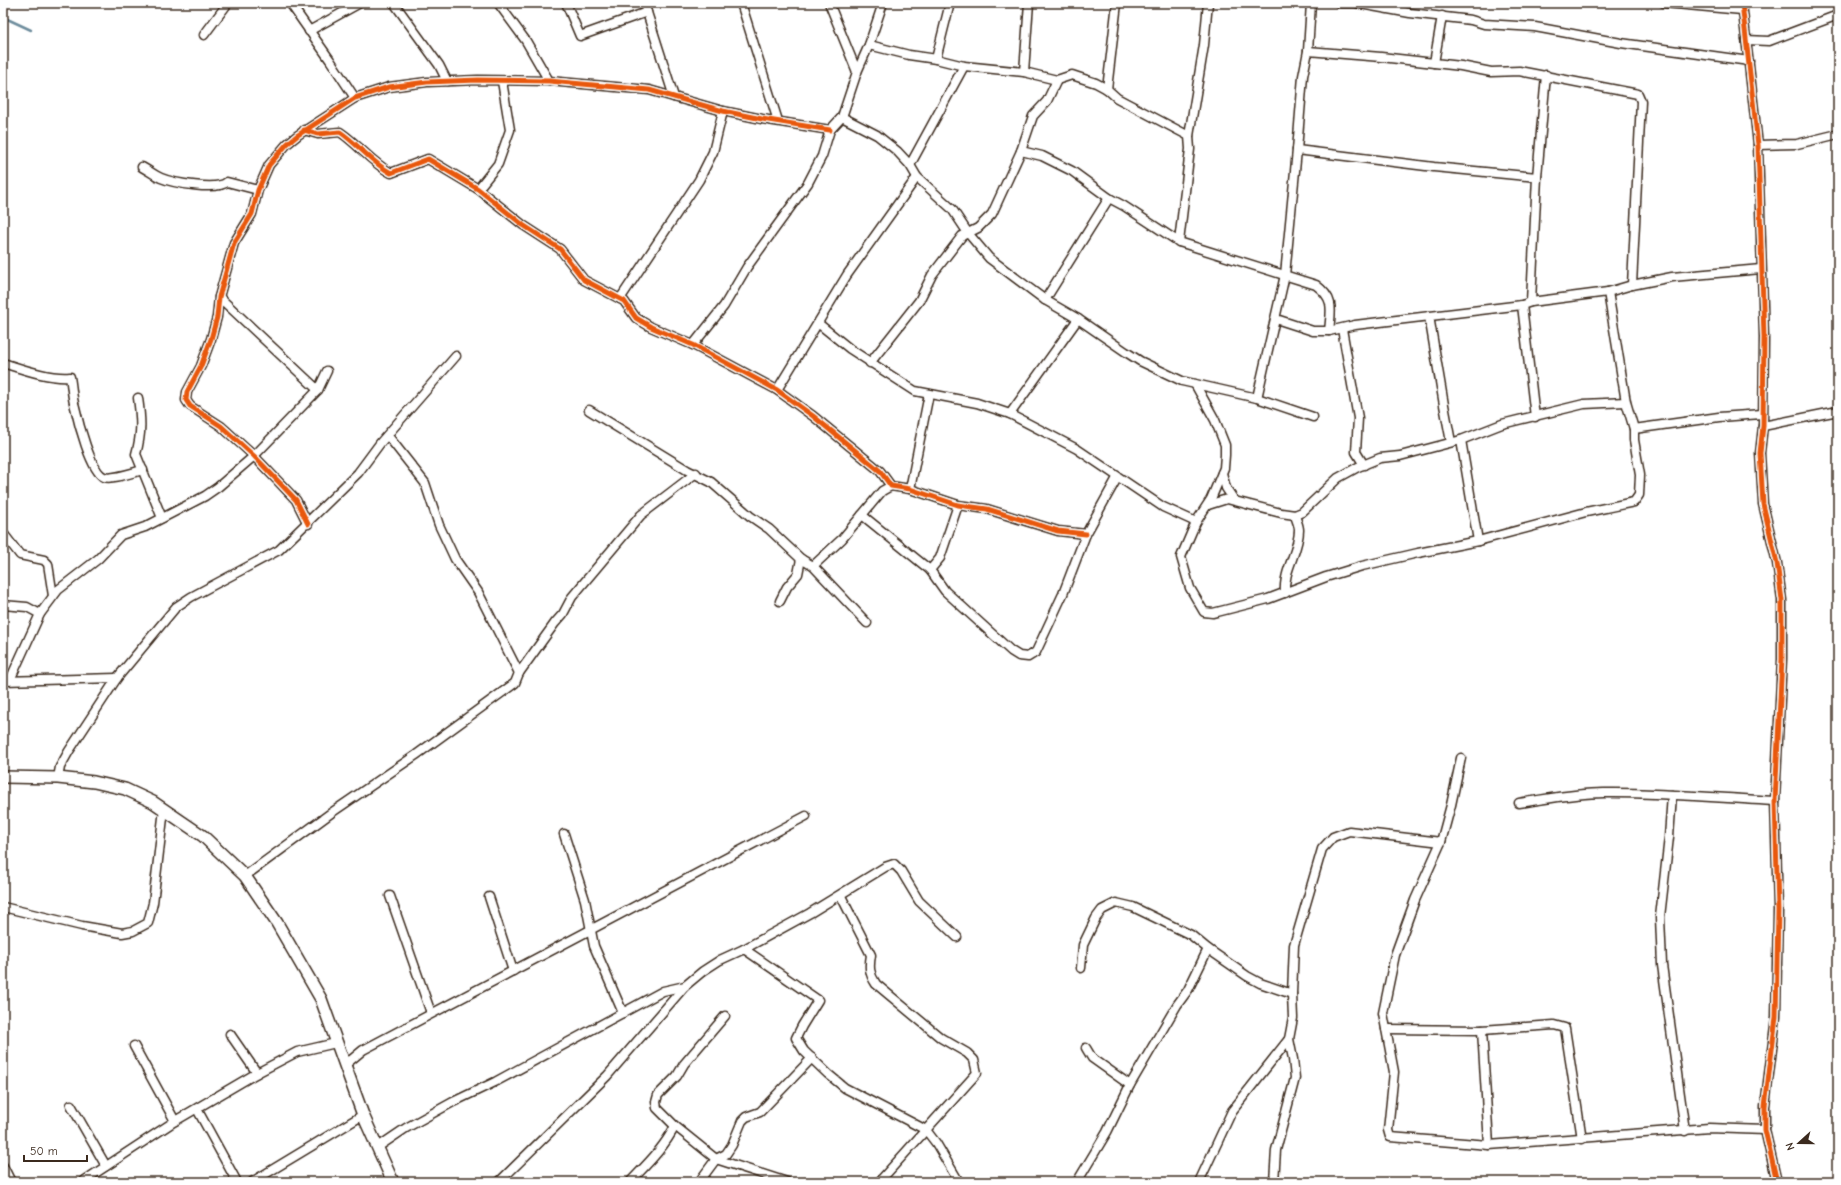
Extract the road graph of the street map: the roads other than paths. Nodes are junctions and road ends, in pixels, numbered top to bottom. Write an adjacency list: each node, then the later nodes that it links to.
1 (228, 3): 23 (street)
2 (290, 3): 22 (street)
3 (360, 3): 22 (street)
4 (394, 3): 35 (street)
5 (498, 3): 37 (street)
6 (566, 3): 19 (street)
7 (644, 3): 19 (street)
8 (741, 3): 43 (street)
9 (829, 3): 31 (street)
10 (883, 3): 25 (street)
11 (950, 3): 27 (street)
12 (1029, 3): 32 (street)
13 (1118, 3): 38 (street)
14 (1208, 3): 47 (street)
15 (1311, 3): 26 (street)
16 (1340, 3): 21 (street)
17 (1664, 3): 18 (street)
18 (1742, 7): 24 (street)
19 (647, 12): 39 (street)
20 (1838, 15): 24 (street)
21 (1442, 16): 28 (street); 29 (street)
22 (309, 31): 40 (street)
23 (204, 34)
24 (1746, 40): 28 (street)
25 (869, 45): 27 (street); 31 (street)
26 (1308, 51): 29 (street); 49 (street)
27 (936, 59): 30 (street)
28 (1749, 61): 48 (street)
29 (1434, 63): 33 (street)
30 (964, 66): 32 (street); 51 (street)
31 (857, 72): 42 (street)
32 (1024, 72): 34 (street)
33 (1546, 75): 54 (street); 62 (street)
34 (1057, 80): 38 (street); 50 (street)
35 (447, 81): 36 (street); 40 (street)
36 (502, 81): 37 (street); 55 (street)
37 (549, 81): 39 (street)
38 (1107, 89): 47 (street)
39 (674, 97): 41 (street)
40 (355, 98): 44 (street)
41 (723, 111): 43 (street); 65 (street)
42 (842, 117): 45 (street); 51 (street)
43 (778, 121): 45 (street)
44 (304, 130): 55 (street); 56 (street)
45 (830, 130): 75 (street)
46 (1838, 134): 48 (street)
47 (1189, 136): 59 (street)
48 (1758, 145): 60 (street)
49 (1297, 150): 54 (street); 61 (street)
50 (1021, 151): 57 (street); 58 (street)
51 (910, 165): 53 (street)
52 (142, 167): 56 (street)
53 (916, 177): 58 (street); 72 (street)
54 (1537, 177): 67 (street)
55 (478, 189): 65 (street)
56 (258, 190): 64 (street)
57 (1108, 198): 59 (street); 66 (street)
58 (968, 233): 66 (street); 77 (street)
59 (1178, 242): 61 (street)
60 (1761, 269): 62 (street); 90 (street)
61 (1285, 275): 71 (street); 74 (street)
62 (1632, 285): 63 (street)
63 (1608, 292): 67 (street); 86 (street)
64 (219, 297): 81 (street); 98 (street)
65 (620, 299): 75 (street)
66 (1045, 300): 70 (street)
67 (1531, 302): 68 (street)
68 (1522, 305): 69 (street); 92 (street)
69 (1429, 316): 73 (street); 97 (street)
70 (1078, 319): 80 (street); 89 (street)
71 (1276, 319): 74 (street); 85 (street)
72 (819, 324): 77 (street); 82 (street)
73 (1342, 329): 74 (street); 99 (street)
74 (1330, 331)
75 (693, 345): 82 (street)
76 (456, 356): 95 (street)
77 (870, 362): 83 (street)
78 (3, 363): 100 (street)
79 (327, 371): 81 (street)
80 (1194, 384): 85 (street); 102 (street)
81 (318, 390): 98 (street)
82 (777, 390): 104 (street)
83 (929, 394): 89 (street); 105 (street)
84 (138, 398): 100 (street)
85 (1257, 398): 91 (street)
86 (1626, 402): 92 (street); 94 (street)
87 (589, 410): 101 (street)
88 (1838, 411): 93 (street)
89 (1010, 414): 103 (street)
90 (1762, 414): 93 (street); 94 (street)
91 (1313, 417)
92 (1535, 417): 96 (street)
93 (1763, 426): 133 (street)
94 (1634, 429): 116 (street)
95 (388, 436): 113 (street); 126 (street)
96 (1461, 440): 97 (street); 116 (street)
97 (1451, 442): 99 (street)
98 (254, 456): 111 (street); 113 (street)
99 (1364, 465): 110 (street)
100 (143, 470): 111 (street)
101 (696, 473): 117 (street); 126 (street)
102 (1222, 473): 106 (street); 108 (street)
103 (1118, 478): 112 (street); 115 (street)
104 (891, 486): 105 (street); 109 (street)
105 (910, 488): 107 (street)
106 (1234, 500): 108 (street); 110 (street)
107 (958, 505): 115 (street); 119 (street)
108 (1208, 505): 112 (street)
109 (862, 515): 118 (street); 119 (street)
110 (1295, 515): 120 (street)
111 (162, 518): 121 (street)
112 (1196, 522): 120 (street)
113 (308, 524): 127 (street)
114 (3, 533): 121 (street)
115 (1086, 534): 119 (street)
116 (1478, 541): 120 (street)
117 (801, 559): 118 (street); 122 (street)
118 (813, 566): 125 (street)
119 (930, 570)
120 (1285, 593)
121 (53, 596): 124 (street)
122 (780, 601)
123 (3, 604): 124 (street)
124 (40, 614): 128 (street)
125 (867, 623)
126 (519, 673): 139 (street)
127 (117, 678): 128 (street); 131 (street)
128 (7, 680)
129 (1461, 758): 138 (street)
130 (3, 777): 131 (street)
131 (58, 778): 135 (street)
132 (1672, 795): 133 (street); 134 (street); 172 (street)
133 (1775, 801): 173 (street)
134 (1518, 803)
135 (164, 809): 139 (street); 143 (street)
136 (806, 816): 144 (street)
137 (564, 834): 144 (street)
138 (1441, 842): 151 (street); 155 (street)
139 (245, 876): 159 (street)
140 (390, 896): 152 (street)
141 (841, 896): 145 (street); 146 (street); 171 (street)
142 (489, 897): 149 (street)
143 (3, 907)
144 (590, 929): 149 (street); 153 (street)
145 (957, 937)
146 (744, 949): 150 (street); 162 (street)
147 (1208, 949): 148 (street); 151 (street); 165 (street)
148 (1080, 968)
149 (513, 971): 152 (street)
150 (686, 986): 153 (street); 185 (street)
151 (1292, 994): 158 (street)
152 (431, 1013): 163 (street)
153 (623, 1013): 176 (street)
154 (725, 1016): 170 (street)
155 (1386, 1029): 156 (street); 175 (street)
156 (1482, 1030): 174 (street); 175 (street)
157 (230, 1034): 164 (street)
158 (1289, 1039): 192 (street); 193 (street)
159 (336, 1043): 163 (street); 164 (street)
160 (134, 1046): 169 (street)
161 (1086, 1048): 165 (street)
162 (812, 1058): 171 (street); 177 (street)
163 (344, 1065): 168 (street)
164 (257, 1073): 167 (street)
165 (1130, 1085): 191 (street)
166 (71, 1105): 179 (street)
167 (197, 1110): 169 (street); 182 (street)
168 (363, 1115): 176 (street); 183 (street)
169 (175, 1121): 179 (street)
170 (675, 1126): 177 (street); 186 (street)
171 (926, 1130): 189 (street); 190 (street)
172 (1685, 1130): 173 (street); 174 (street)
173 (1765, 1130): 194 (street)
174 (1582, 1139): 175 (street)
175 (1489, 1145)
176 (378, 1147): 184 (street)
177 (716, 1159): 187 (street); 188 (street)
178 (3, 1166): 180 (street)
179 (106, 1166): 181 (street)
180 (11, 1182)
181 (82, 1182)
182 (236, 1182)
183 (252, 1182)
184 (393, 1182)
185 (499, 1182)
186 (630, 1182)
187 (699, 1182)
188 (787, 1182)
189 (879, 1182)
190 (959, 1182)
191 (1077, 1182)
192 (1199, 1182)
193 (1274, 1182)
194 (1776, 1182)

